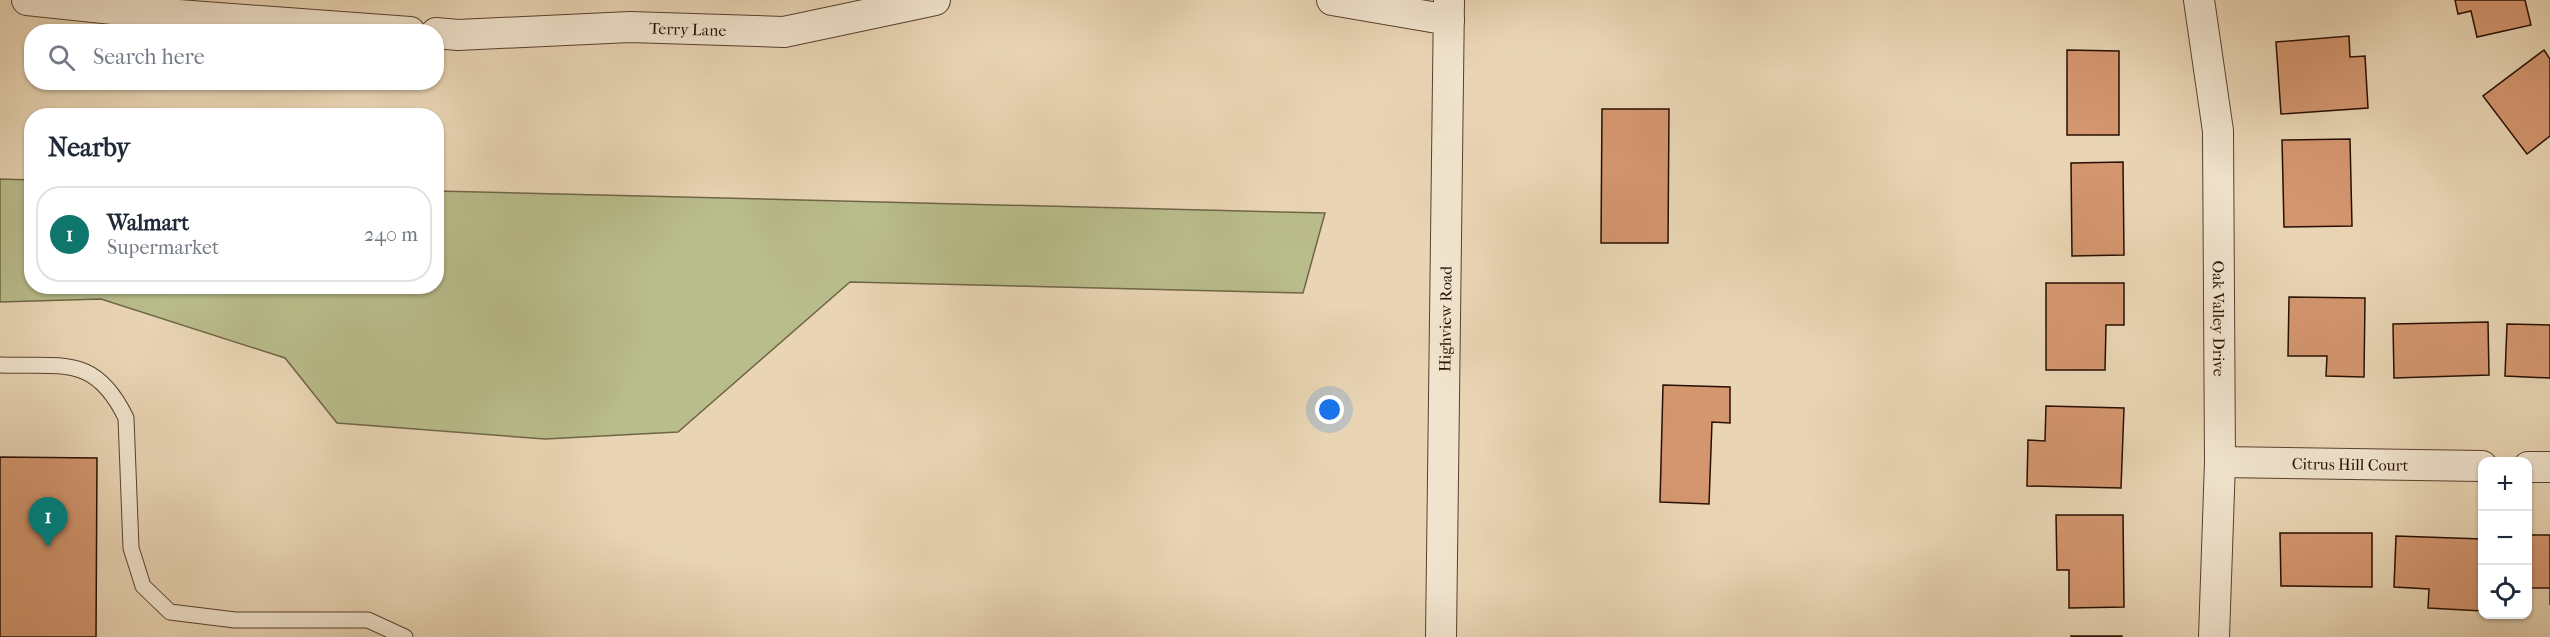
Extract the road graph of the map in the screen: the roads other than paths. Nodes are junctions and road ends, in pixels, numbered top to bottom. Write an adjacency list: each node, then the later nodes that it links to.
1 (27, 0): 6 (street)
2 (935, 0): 7 (street, Terry Lane)
3 (1332, 0): 5 (street)
4 (2199, 0): 9 (street, Oak Valley Drive)
5 (1449, 10): 14 (street, Highview Road)
6 (295, 24)
7 (444, 34)
8 (0, 365): 13 (lane)
9 (2220, 462): 10 (street, Citrus Hill Court); 15 (street, Oak Valley Drive)
10 (2478, 466)
11 (2532, 467): 12 (street)
12 (2550, 467)
13 (405, 637)
14 (1441, 637)
15 (2214, 637)

